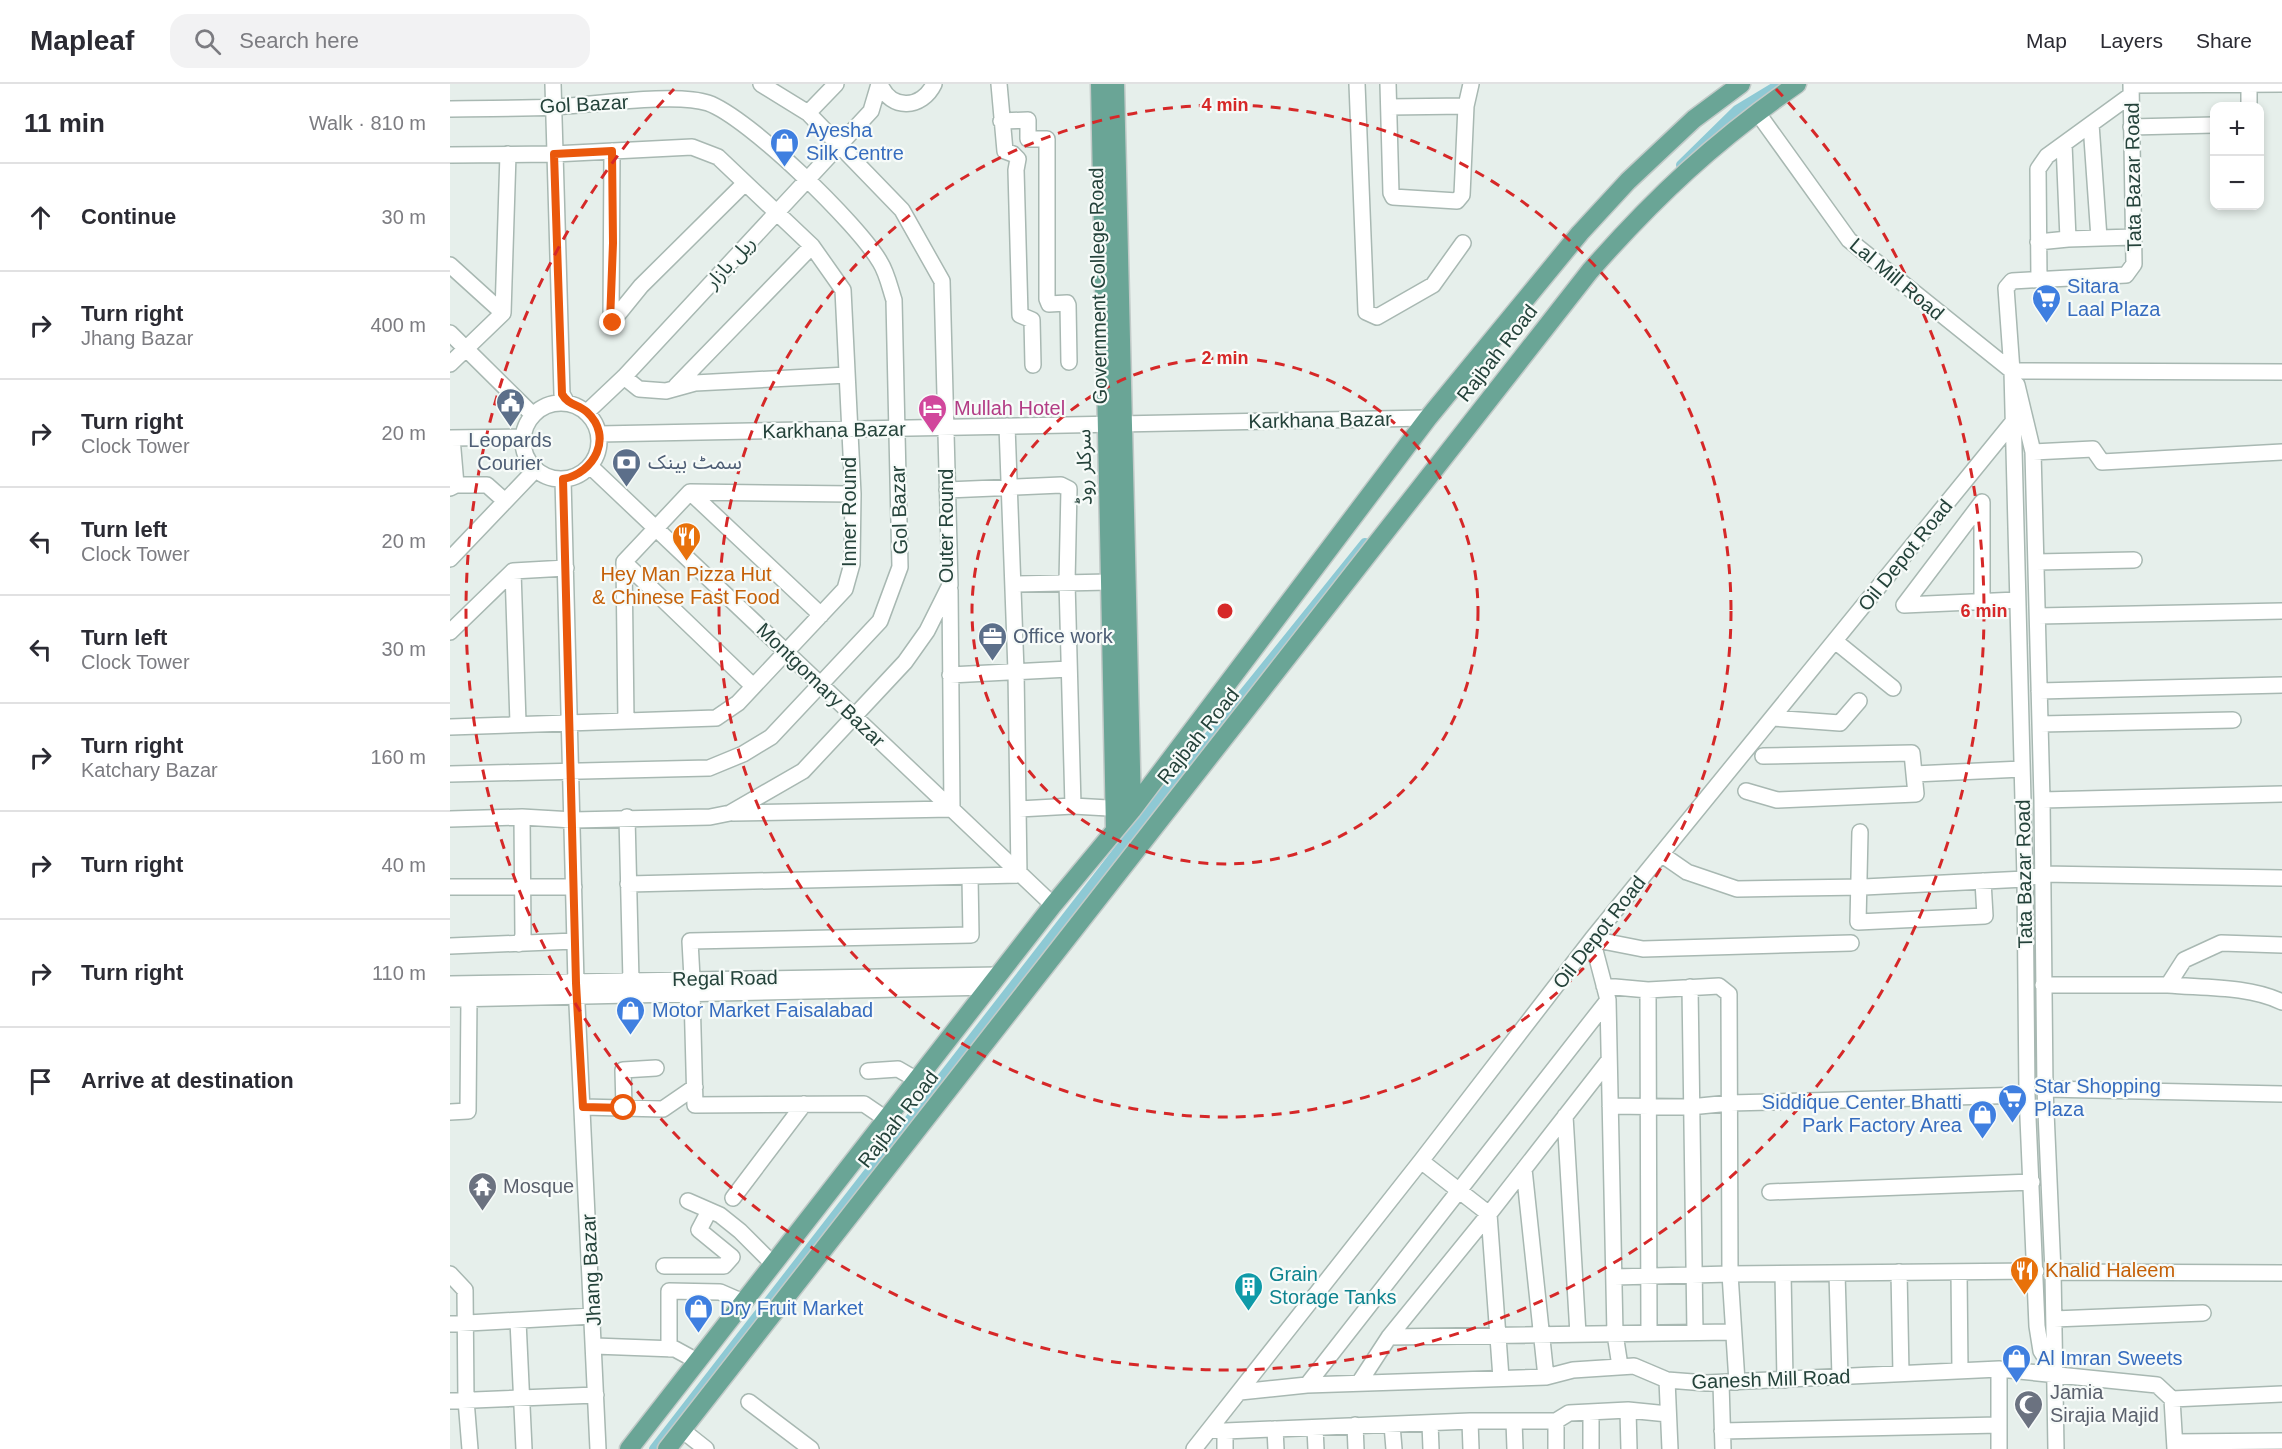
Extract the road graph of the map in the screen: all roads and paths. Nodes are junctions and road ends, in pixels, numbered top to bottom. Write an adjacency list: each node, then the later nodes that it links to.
1 (553, 84): 21 (street)
2 (762, 84): 26 (street, Outer Round)
3 (836, 84): 26 (street)
4 (880, 84): 18 (street, ریل بازار); 24 (street, ریل بازار)
5 (934, 84): 18 (street)
6 (999, 84): 27 (street)
7 (1100, 84): 19 (main road, Government College Road)
8 (1115, 84): 19 (main road, Government College Road)
9 (1358, 84): 44 (street)
10 (1388, 84): 22 (street)
11 (1471, 84): 20 (street)
12 (1741, 84): 62 (main road, Rajbah Road)
13 (1797, 84): 25 (main road, Rajbah Road)
14 (2249, 84): 15 (street); 16 (street); 17 (street)
15 (2282, 84)
16 (2131, 88): 28 (street); 30 (street, Tata Bazar Road)
17 (2249, 102)
18 (906, 105): 24 (street)
19 (1105, 105): 64 (main road, Government College Road)
20 (1466, 106): 22 (street); 22 (street)
21 (553, 107): 23 (street, Gol Bazar); 35 (street); 37 (street, Gol Bazar)
22 (1389, 107)
23 (450, 109)
24 (871, 111): 32 (street, ریل بازار)
25 (1757, 112): 54 (street, Lal Mill Road); 106 (main road, Rajbah Road)
26 (808, 113): 32 (street, Outer Round)
27 (1001, 121): 51 (street); 53 (street)
28 (2091, 124): 31 (street); 41 (street)
29 (2210, 125): 30 (street)
30 (2131, 127): 40 (street, Tata Bazar Road)
31 (2064, 144): 42 (street); 43 (street)
32 (838, 146): 37 (street, ریل بازار); 66 (street, Outer Round)
33 (612, 151): 35 (street, Inner Round); 38 (street, Inner Round); 38 (street)
34 (508, 154): 35 (street, Inner Round); 36 (street, Inner Round); 48 (street)
35 (554, 154): 59 (street)
36 (450, 155)
37 (806, 180): 39 (street, ریل بازار); 67 (street, Gol Bazar)
38 (745, 183): 39 (street, Inner Round)
39 (776, 212): 45 (street, Inner Round); 57 (street, ریل بازار)
40 (2133, 237): 41 (street); 47 (street, Tata Bazar Road)
41 (2099, 238): 42 (street)
42 (2068, 239): 43 (street)
43 (2038, 242): 47 (street)
44 (1463, 243)
45 (812, 246): 56 (street, Inner Round); 58 (street)
46 (450, 264): 48 (street)
47 (2039, 279): 54 (street, Tata Bazar Road)
48 (503, 313): 50 (street)
49 (450, 333): 50 (street)
50 (465, 348): 52 (street); 61 (street)
51 (1069, 363)
52 (450, 364)
53 (1034, 365)
54 (2012, 371): 55 (street); 63 (street, Tata Bazar Road); 72 (street, Tata Bazar Road)
55 (2282, 372)
56 (847, 375): 58 (street); 68 (street, Inner Round)
57 (624, 377): 58 (street); 60 (street, ریل بازار)
58 (676, 386)
59 (567, 403): 60 (street); 61 (street)
60 (587, 412): 69 (street)
61 (532, 415): 70 (street)
62 (1428, 418): 64 (street, Karkhana Bazar); 102 (main road, Rajbah Road)
63 (2012, 423): 94 (street, Tata Bazar Road); 100 (street, Oil Depot Road)
64 (1114, 424): 65 (street, Karkhana Bazar); 91 (main road, سرکلر روڈ); 122 (main road, Government College Road)
65 (1006, 426): 66 (street, Karkhana Bazar); 78 (street)
66 (946, 427): 67 (street, Karkhana Bazar); 79 (street, Outer Round)
67 (897, 429): 68 (street, Karkhana Bazar); 107 (street, Gol Bazar)
68 (848, 430): 69 (street, Karkhana Bazar); 81 (street, Inner Round)
69 (599, 434): 74 (street)
70 (523, 437): 71 (street); 75 (street)
71 (451, 438): 77 (street)
72 (2033, 452): 73 (street); 87 (street, Tata Bazar Road)
73 (2282, 452)
74 (590, 466): 76 (street); 83 (street, Montgomary Bazar)
75 (536, 469): 76 (street); 82 (street)
76 (563, 479): 88 (street, Jhang Bazar)
77 (453, 486): 82 (street)
78 (1009, 487): 79 (street); 90 (street); 92 (street)
79 (947, 490): 93 (street, Outer Round)
80 (690, 492): 81 (street); 83 (street); 97 (street)
81 (853, 494): 97 (street, Inner Round)
82 (505, 501): 84 (street)
83 (656, 528): 86 (street); 101 (street, Montgomary Bazar)
84 (450, 559)
85 (2134, 560): 87 (street)
86 (624, 562): 109 (street); 116 (street)
87 (2036, 562): 98 (street, Tata Bazar Road)
88 (566, 568): 89 (street); 117 (street, Jhang Bazar)
89 (513, 571): 99 (street); 118 (street)
90 (1067, 582): 91 (street); 92 (street); 103 (street)
91 (1109, 582): 132 (main road, سرکلر روڈ)
92 (1013, 584): 104 (street)
93 (950, 585): 105 (street); 113 (street, Outer Round)
94 (2017, 600): 95 (street); 123 (street, Tata Bazar Road)
95 (1982, 602): 95 (street)
96 (2282, 610): 98 (street)
97 (821, 615): 101 (street, Inner Round)
98 (2038, 616): 111 (street, Tata Bazar Road)
99 (450, 632)
100 (1835, 641): 110 (street); 114 (street, Oil Depot Road)
101 (786, 652): 107 (street, Montgomary Bazar); 109 (street, Inner Round)
102 (1246, 666): 106 (main road); 125 (main road, Rajbah Road)
103 (1069, 669): 104 (street); 131 (street)
104 (1016, 671): 105 (street); 134 (street)
105 (950, 675): 133 (street)
106 (1268, 681): 215 (main road, Rajbah Road)
107 (820, 684): 113 (street, Montgomary Bazar); 124 (street, Gol Bazar)
108 (2282, 685): 111 (street)
109 (753, 686): 116 (street, Inner Round)
110 (1893, 688)
111 (2039, 691): 119 (street, Tata Bazar Road)
112 (1858, 701): 114 (street)
113 (854, 716): 133 (street, Montgomary Bazar); 135 (street, Outer Round)
114 (1772, 718): 141 (street, Oil Depot Road)
115 (2233, 720): 119 (street)
116 (626, 721): 117 (street, Inner Round)
117 (570, 722): 118 (street, Inner Round); 124 (street, Jhang Bazar)
118 (518, 723): 120 (street, Inner Round)
119 (2040, 724): 130 (street, Tata Bazar Road)
120 (450, 728)
121 (1763, 756): 127 (street)
122 (1131, 762): 125 (main road); 132 (main road, Government College Road)
123 (2022, 769): 127 (street); 146 (street, Tata Bazar Road)
124 (571, 770): 126 (street, Gol Bazar); 139 (street, Jhang Bazar)
125 (1158, 772): 132 (main road, Rajbah Road)
126 (450, 774)
127 (1914, 774): 128 (street)
128 (1746, 790)
129 (2282, 794): 130 (street)
130 (2042, 800): 142 (street, Tata Bazar Road)
131 (1073, 806): 132 (street); 134 (street)
132 (1123, 808): 153 (main road, Rajbah Road)
133 (952, 809): 135 (street); 143 (street, Montgomary Bazar)
134 (1019, 809): 143 (street)
135 (730, 813): 137 (street, Outer Round)
136 (522, 817): 138 (street, Outer Round); 139 (street, Outer Round); 149 (street)
137 (627, 817): 139 (street, Outer Round); 148 (street)
138 (450, 819)
139 (573, 820): 151 (street, Jhang Bazar)
140 (1860, 832): 152 (street)
141 (1661, 854): 152 (street); 154 (street, Oil Depot Road)
142 (2042, 873): 145 (street); 146 (street); 164 (street, Tata Bazar Road)
143 (1019, 874): 144 (street); 153 (street, Montgomary Bazar)
144 (970, 877): 148 (street); 160 (street)
145 (2282, 878)
146 (2025, 879): 147 (street); 181 (street, Tata Bazar Road)
147 (1983, 881): 152 (street); 152 (street)
148 (628, 884): 161 (street)
149 (521, 885): 150 (street); 151 (street); 157 (street)
150 (450, 887)
151 (574, 887): 155 (street, Jhang Bazar)
152 (1858, 887)
153 (1053, 905): 162 (main road, Rajbah Road)
154 (1592, 939): 156 (street); 169 (street); 192 (street, Oil Depot Road)
155 (575, 941): 157 (street); 167 (street, Jhang Bazar)
156 (1851, 943)
157 (519, 944): 159 (street)
158 (2282, 945): 165 (street)
159 (450, 946)
160 (692, 978): 161 (street, Regal Road); 162 (street, Regal Road)
161 (631, 981): 167 (street, Regal Road)
162 (995, 981): 170 (street, Regal Road); 177 (main road, Rajbah Road)
163 (450, 984): 167 (street, Regal Road)
164 (2043, 985): 165 (street); 179 (street, Tata Bazar Road)
165 (2168, 986): 173 (street)
166 (1690, 987): 168 (street); 182 (street); 186 (street)
167 (577, 989): 170 (street, Regal Road); 171 (street, Regal Road); 185 (street, Jhang Bazar)
168 (1647, 990): 169 (street); 188 (street)
169 (1606, 993): 174 (street); 195 (street)
170 (692, 994): 178 (street)
171 (469, 998): 172 (street, Regal Road); 189 (street)
172 (450, 999)
173 (2282, 1002)
174 (1609, 1060): 184 (street); 190 (street)
175 (656, 1068): 187 (street)
176 (868, 1071): 177 (street)
177 (917, 1080): 191 (main road, Rajbah Road)
178 (695, 1087): 183 (street); 187 (street)
179 (2045, 1089): 180 (street); 206 (street, Tata Bazar Road)
180 (2282, 1094)
181 (2027, 1095): 182 (street); 194 (street, Tata Bazar Road)
182 (1730, 1103): 186 (street); 210 (street)
183 (804, 1104): 191 (street); 197 (street)
184 (1610, 1106): 188 (street); 213 (street)
185 (583, 1107): 187 (street); 217 (street, Jhang Bazar)
186 (1690, 1107): 188 (street); 212 (street)
187 (624, 1108)
188 (1648, 1108): 214 (street)
189 (450, 1112)
190 (1565, 1116): 193 (street); 224 (street)
191 (886, 1119): 201 (main road, Rajbah Road)
192 (1421, 1161): 195 (street); 246 (street, Oil Depot Road)
193 (1524, 1169): 200 (street); 226 (street)
194 (2032, 1182): 196 (street); 203 (street, Tata Bazar Road)
195 (1460, 1189): 200 (street); 245 (street)
196 (1770, 1192)
197 (733, 1198)
198 (688, 1201): 199 (street)
199 (709, 1211): 201 (street); 202 (street)
200 (1489, 1214): 227 (street); 228 (street)
201 (772, 1264): 215 (main road, Rajbah Road)
202 (664, 1266)
203 (2036, 1271): 205 (street); 235 (street, Tata Bazar Road)
204 (1899, 1272): 205 (street); 207 (street); 236 (street)
205 (1959, 1272): 234 (street)
206 (2053, 1272): 208 (street); 218 (street, Tata Bazar Road)
207 (1837, 1273): 211 (street); 238 (street)
208 (2282, 1273)
209 (450, 1274): 220 (street)
210 (1730, 1274): 211 (street); 212 (street); 222 (street)
211 (1784, 1274): 241 (street)
212 (1693, 1276): 214 (street); 221 (street)
213 (1614, 1277): 214 (street); 225 (street)
214 (1649, 1277): 223 (street)
215 (759, 1301): 230 (street); 231 (main road, Rajbah Road); 269 (main road, Rajbah Road)
216 (2204, 1313): 218 (street)
217 (592, 1316): 219 (street); 229 (street, Jhang Bazar)
218 (2054, 1319): 235 (street, Tata Bazar Road)
219 (519, 1321): 220 (street); 249 (street)
220 (457, 1323): 251 (street)
221 (1695, 1332): 222 (street); 223 (street)
222 (1732, 1332): 242 (street)
223 (1649, 1333): 225 (street)
224 (1578, 1334): 225 (street); 226 (street)
225 (1615, 1334): 232 (street)
226 (1541, 1335): 227 (street); 237 (street)
227 (1498, 1336): 228 (street); 239 (street)
228 (1389, 1337): 243 (street)
229 (595, 1346): 230 (street); 248 (street, Jhang Bazar)
230 (669, 1349): 231 (street)
231 (697, 1361): 274 (main road, Rajbah Road)
232 (1620, 1366): 237 (street, Ganesh Mill Road); 240 (street, Ganesh Mill Road)
233 (1999, 1369): 234 (street, Ganesh Mill Road); 235 (street, Ganesh Mill Road); 263 (street)
234 (1960, 1371): 236 (street, Ganesh Mill Road)
235 (2055, 1373): 250 (street, Ganesh Mill Road); 292 (street, Tata Bazar Road)
236 (1901, 1374): 238 (street, Ganesh Mill Road)
237 (1546, 1377): 239 (street, Ganesh Mill Road)
238 (1840, 1377): 241 (street, Ganesh Mill Road)
239 (1501, 1378): 243 (street, Ganesh Mill Road)
240 (1666, 1380): 244 (street, Ganesh Mill Road); 256 (street)
241 (1785, 1380): 242 (street, Ganesh Mill Road)
242 (1737, 1382): 244 (street, Ganesh Mill Road)
243 (1359, 1383): 245 (street, Ganesh Mill Road)
244 (1721, 1383): 267 (street)
245 (1307, 1385): 246 (street, Ganesh Mill Road)
246 (1239, 1392): 266 (street, Oil Depot Road)
247 (2282, 1394): 250 (street)
248 (596, 1395): 249 (street); 273 (street, Jhang Bazar)
249 (522, 1397): 251 (street); 272 (street)
250 (2172, 1399): 270 (street)
251 (466, 1400): 252 (street); 271 (street)
252 (450, 1401)
253 (749, 1402): 276 (street)
254 (1628, 1410): 255 (street); 256 (street); 288 (street)
255 (1591, 1413): 259 (street); 287 (street)
256 (1668, 1414): 289 (street)
257 (1470, 1421): 258 (street); 260 (street); 284 (street)
258 (1514, 1421): 259 (street); 285 (street)
259 (1556, 1421): 286 (street)
260 (1430, 1423): 262 (street); 283 (street)
261 (1355, 1425): 262 (street); 264 (street); 281 (street)
262 (1392, 1425): 282 (street)
263 (1999, 1425): 267 (street); 291 (street)
264 (1315, 1428): 265 (street); 280 (street)
265 (1275, 1429): 266 (street); 279 (street)
266 (1218, 1430): 277 (street, Oil Depot Road); 278 (street)
267 (1722, 1431): 290 (street)
268 (2282, 1440): 270 (street)
269 (674, 1442): 275 (street)
270 (2175, 1446)
271 (470, 1449)
272 (524, 1449)
273 (598, 1449)
274 (629, 1449)
275 (706, 1449)
276 (811, 1449)
277 (1194, 1449)
278 (1225, 1449)
279 (1276, 1449)
280 (1316, 1449)
281 (1356, 1449)
282 (1394, 1449)
283 (1431, 1449)
284 (1471, 1449)
285 (1515, 1449)
286 (1556, 1449)
287 (1591, 1449)
288 (1629, 1449)
289 (1670, 1449)
290 (1723, 1449)
291 (1999, 1449)
292 (2056, 1449)

